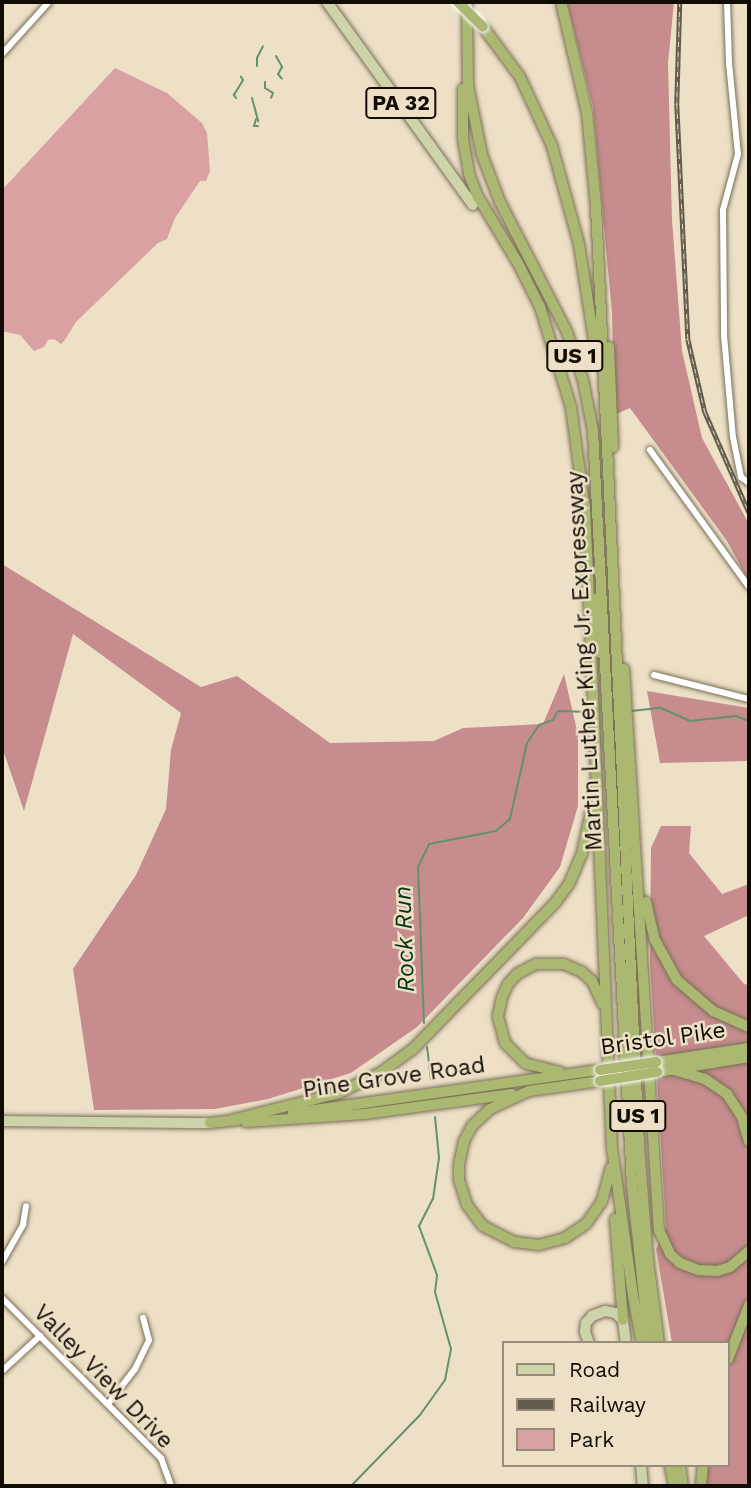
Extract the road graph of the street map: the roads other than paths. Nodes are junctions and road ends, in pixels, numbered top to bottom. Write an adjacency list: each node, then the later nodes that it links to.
1 (49, 2): 8 (street)
2 (327, 2): 9 (main road, PA 32)
3 (458, 2): 12 (highway, bridge)
4 (467, 2): 7 (highway, Martin Luther King Jr. Expressway / US 1)
5 (561, 2): 10 (highway, Martin Luther King Jr. Expressway / US 1)
6 (727, 2): 14 (street)
7 (466, 34): 11 (highway); 17 (highway, Martin Luther King Jr. Expressway / US 1)
8 (2, 54)
9 (473, 205): 11 (highway)
10 (596, 206): 12 (highway, Martin Luther King Jr. Expressway / US 1); 17 (highway)
11 (550, 337): 17 (highway)
12 (603, 389): 17 (highway, Martin Luther King Jr. Expressway / US 1)
13 (650, 450): 15 (street)
14 (749, 483)
15 (749, 587)
16 (654, 675): 18 (street)
17 (608, 699): 19 (highway); 19 (highway); 20 (highway)
18 (749, 699)
19 (614, 727): 21 (highway); 48 (highway, Martin Luther King Jr. Expressway / US 1); 49 (highway, Martin Luther King Jr. Expressway / US 1)
20 (595, 762): 22 (highway); 31 (highway)
21 (636, 832): 23 (highway); 38 (highway)
22 (606, 1020): 28 (highway); 35 (highway)
23 (749, 1027)
24 (749, 1048): 26 (highway, Bristol Pike)
25 (749, 1057): 27 (highway)
26 (656, 1067): 27 (highway); 29 (highway, Bristol Pike, bridge)
27 (674, 1070): 34 (highway)
28 (584, 1072): 29 (highway, Bristol Pike); 31 (highway, Pine Grove Road)
29 (600, 1075): 30 (highway, Pine Grove Road)
30 (528, 1091): 33 (highway, Pine Grove Road); 35 (highway)
31 (231, 1120): 33 (highway, Pine Grove Road)
32 (2, 1121): 33 (main road, Pine Grove Road)
33 (210, 1123)
34 (749, 1141)
35 (612, 1148): 36 (highway)
36 (616, 1181): 43 (highway); 47 (highway)
37 (26, 1206): 39 (street)
38 (749, 1251)
39 (2, 1262)
40 (2, 1298): 44 (street, Valley View Drive)
41 (749, 1305): 50 (highway)
42 (143, 1318): 52 (street)
43 (624, 1320): 45 (main road); 46 (main road)
44 (40, 1336): 51 (street); 52 (street, Valley View Drive)
45 (588, 1341)
46 (626, 1341)
47 (642, 1341)
48 (649, 1341)
49 (659, 1341)
50 (730, 1354)
51 (2, 1371)
52 (108, 1404): 57 (street, Valley View Drive)
53 (641, 1467): 58 (main road)
54 (670, 1467): 59 (highway)
55 (680, 1467): 60 (highway)
56 (703, 1467): 61 (highway)
57 (171, 1486)
58 (643, 1486)
59 (674, 1486)
60 (684, 1486)
61 (701, 1486)

